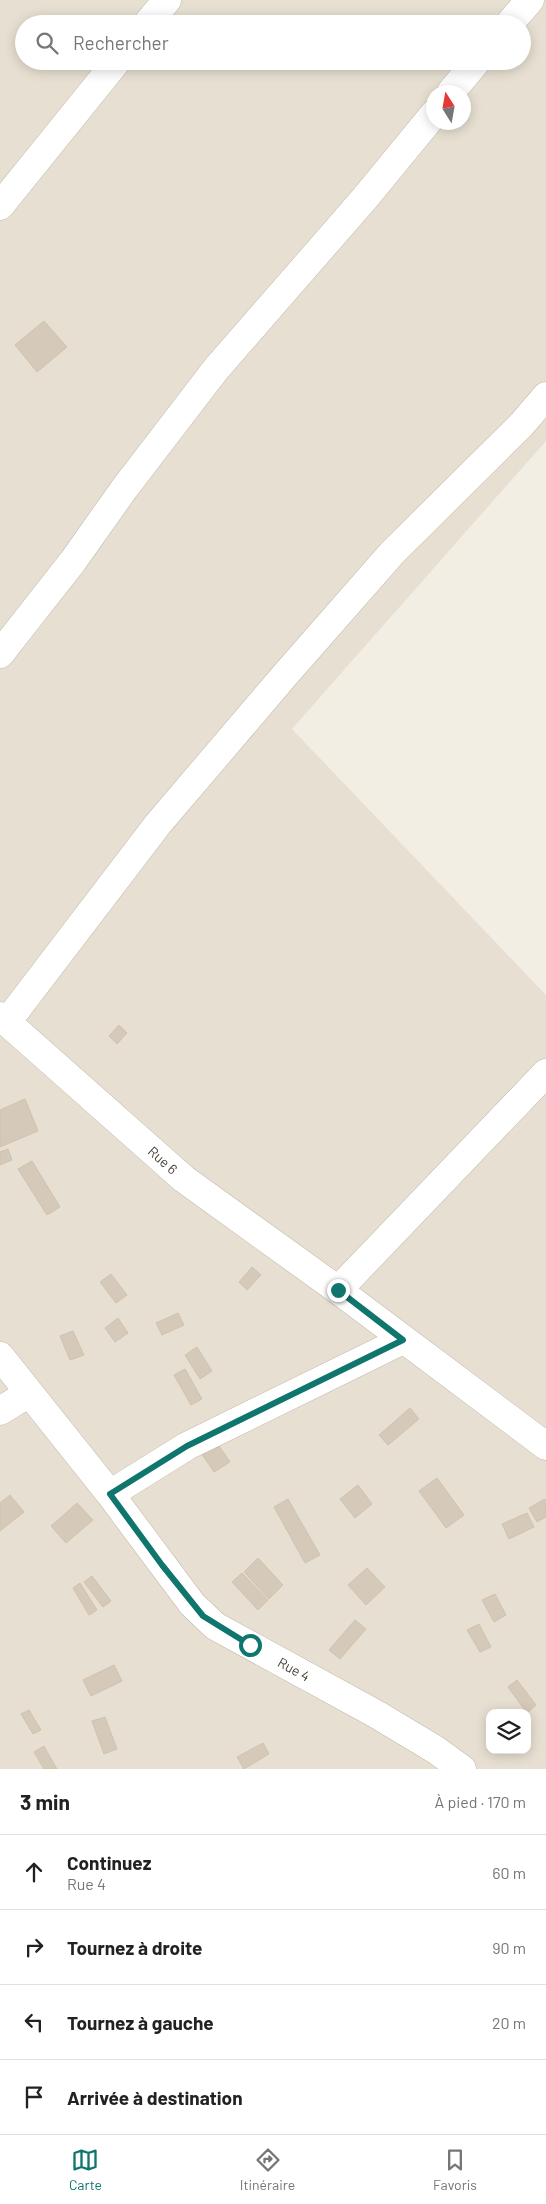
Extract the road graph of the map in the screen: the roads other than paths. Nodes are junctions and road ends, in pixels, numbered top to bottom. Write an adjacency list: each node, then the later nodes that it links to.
1 (167, 0): 3 (street)
2 (530, 0): 4 (street)
3 (154, 15)
4 (517, 15)
5 (109, 70): 9 (street)
6 (469, 70): 7 (street)
7 (457, 85)
8 (426, 124): 11 (street)
9 (0, 206)
10 (546, 396): 12 (street)
11 (0, 654)
12 (4, 1019): 14 (street, Rue 6)
13 (546, 1073): 14 (street)
14 (338, 1290): 15 (street, Rue 6)
15 (403, 1340): 19 (street, Rue 6); 20 (street)
16 (0, 1356): 17 (street, Rue 4)
17 (29, 1393): 18 (street); 20 (street, Rue 4)
18 (0, 1411)
19 (546, 1446)
20 (110, 1494): 21 (street, Rue 4)
21 (462, 1769)

